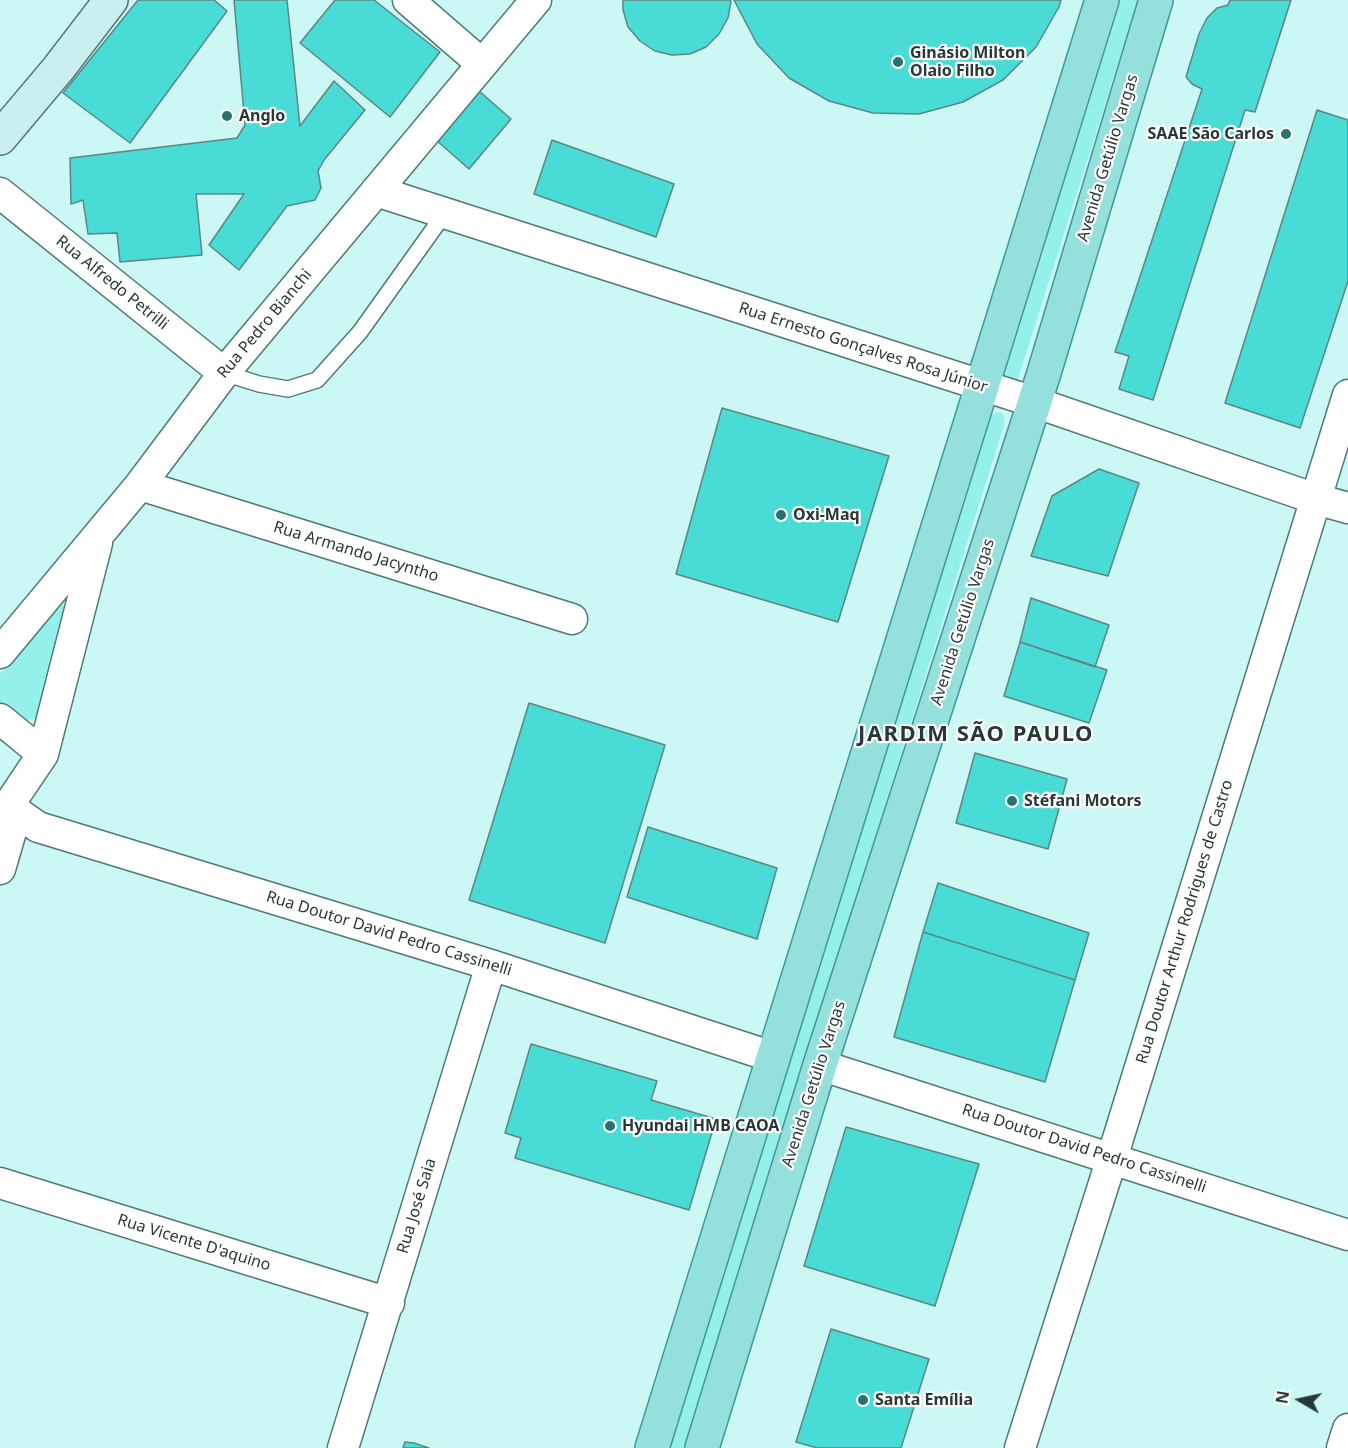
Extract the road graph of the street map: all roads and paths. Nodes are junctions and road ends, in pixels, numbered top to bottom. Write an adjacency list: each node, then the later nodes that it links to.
1 (110, 0): 7 (main road)
2 (408, 0): 6 (street)
3 (536, 0): 6 (street, Rua Pedro Bianchi)
4 (1102, 0): 12 (main road)
5 (1156, 0): 14 (main road, Avenida Getúlio Vargas)
6 (482, 64): 8 (street, Rua Pedro Bianchi)
7 (0, 138)
8 (376, 191): 10 (street, Rua Ernesto Gonçalves Rosa Júnior); 11 (street, Rua Pedro Bianchi)
9 (0, 193): 11 (street, Rua Alfredo Petrilli)
10 (445, 213): 11 (lane); 12 (street, Rua Ernesto Gonçalves Rosa Júnior)
11 (224, 373): 15 (street, Rua Pedro Bianchi)
12 (982, 386): 14 (street, Rua Ernesto Gonçalves Rosa Júnior); 26 (main road)
13 (1348, 395): 16 (street, Rua Doutor Arthur Rodrigues de Castro)
14 (1034, 402): 16 (street, Rua Ernesto Gonçalves Rosa Júnior); 27 (main road, Avenida Getúlio Vargas)
15 (140, 485): 18 (street, Rua Pedro Bianchi); 19 (street, Rua Armando Jacyntho)
16 (1316, 499): 17 (street, Rua Ernesto Gonçalves Rosa Júnior); 28 (street, Rua Doutor Arthur Rodrigues de Castro)
17 (1348, 508)
18 (98, 537): 20 (street, Rua Pedro Bianchi); 22 (street)
19 (572, 619)
20 (0, 653)
21 (0, 719): 22 (street)
22 (43, 754): 23 (street)
23 (4, 810): 24 (street); 25 (street, Rua Doutor David Pedro Cassinelli)
24 (0, 868)
25 (491, 965): 26 (street, Rua Doutor David Pedro Cassinelli); 31 (street, Rua José Saia)
26 (773, 1058): 34 (main road)
27 (820, 1065): 28 (street, Rua Doutor David Pedro Cassinelli); 35 (main road, Avenida Getúlio Vargas)
28 (1112, 1158): 30 (street, Rua Doutor David Pedro Cassinelli); 36 (street, Rua Doutor Arthur Rodrigues de Castro)
29 (0, 1183): 31 (street, Rua Vicente D'aquino)
30 (1348, 1235)
31 (389, 1303): 33 (street, Rua José Saia)
32 (1348, 1429): 37 (street)
33 (343, 1448)
34 (652, 1448)
35 (702, 1448)
36 (1020, 1448)
37 (1342, 1448)

